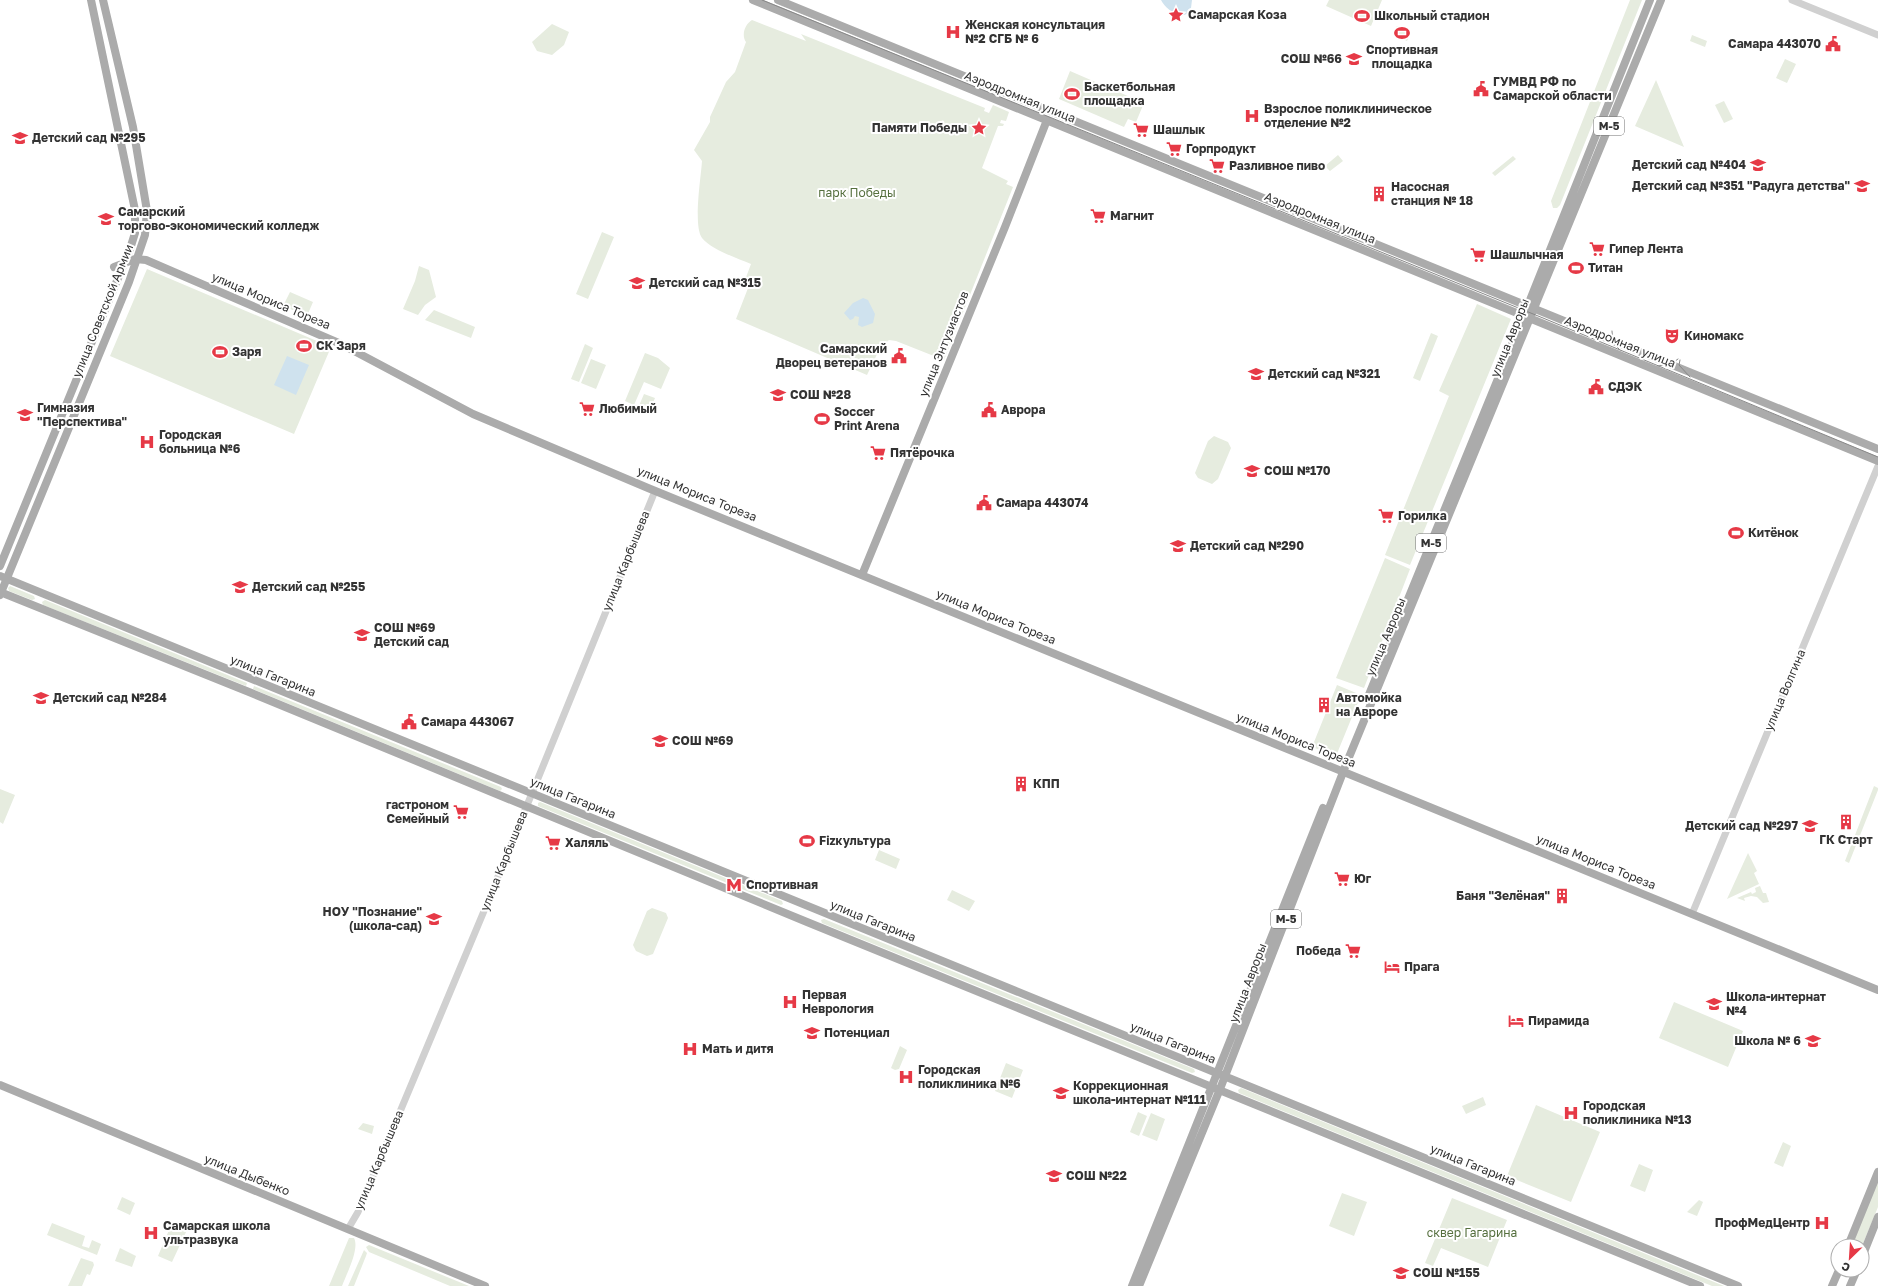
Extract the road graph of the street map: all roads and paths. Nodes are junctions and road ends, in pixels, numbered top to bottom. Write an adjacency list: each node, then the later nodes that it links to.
1 (91, 0): 10 (main road, улица Советской Армии)
2 (103, 0): 9 (main road, улица Советской Армии)
3 (753, 0): 11 (main road, Аэродромная улица)
4 (778, 0): 16 (main road, Аэродромная улица)
5 (1650, 0): 16 (main road, улица Авроры / М-5)
6 (1661, 0): 16 (main road, улица Авроры / М-5)
7 (1792, 0): 8 (street)
8 (1878, 35)
9 (122, 81): 10 (main road); 13 (main road, улица Советской Армии)
10 (109, 84): 12 (main road, улица Советской Армии)
11 (1047, 120): 17 (main road, Аэродромная улица); 27 (main road, улица Энтузиастов)
12 (132, 246): 13 (main road); 14 (main road, улица Советской Армии)
13 (140, 258): 14 (main road); 15 (main road, улица Советской Армии); 25 (main road, улица Мориса Тореза)
14 (120, 267): 15 (main road); 18 (main road, улица Советской Армии)
15 (130, 279): 19 (main road, улица Советской Армии)
16 (1532, 307): 17 (main road, улица Авроры / М-5); 22 (main road, Аэродромная улица)
17 (1528, 317): 23 (main road, Аэродромная улица); 32 (main road, улица Авроры / М-5)
18 (96, 332): 19 (main road); 20 (main road, улица Советской Армии)
19 (106, 336): 21 (main road, улица Советской Армии)
20 (59, 420): 21 (main road); 26 (main road, улица Советской Армии)
21 (70, 425): 28 (main road, улица Советской Армии)
22 (1878, 449)
23 (1878, 461)
24 (1878, 466): 38 (street, улица Волгина)
25 (655, 491): 27 (main road, улица Мориса Тореза); 34 (street, улица Карбышева)
26 (0, 566)
27 (862, 575): 32 (main road, улица Мориса Тореза)
28 (3, 578): 29 (main road, улица Советской Армии); 30 (main road, улица Гагарина)
29 (0, 593): 31 (main road, улица Гагарина)
30 (41, 594): 31 (main road); 33 (main road, улица Гагарина)
31 (36, 607): 35 (main road, улица Гагарина)
32 (1341, 771): 38 (main road, улица Мориса Тореза); 41 (main road, улица Авроры / М-5)
33 (508, 785): 34 (main road, улица Гагарина); 35 (main road)
34 (531, 794): 36 (street, улица Карбышева); 37 (main road, улица Гагарина)
35 (503, 796): 36 (main road, улица Гагарина)
36 (527, 806): 39 (main road, улица Гагарина); 46 (street, улица Карбышева)
37 (799, 903): 39 (main road); 41 (main road, улица Гагарина)
38 (1692, 914): 40 (main road, улица Мориса Тореза)
39 (794, 916): 43 (main road, улица Гагарина)
40 (1878, 990)
41 (1220, 1076): 43 (main road, улица Авроры / М-5); 53 (main road, улица Гагарина)
42 (0, 1086): 46 (main road, улица Дыбенко)
43 (1216, 1087): 50 (main road, улица Авроры / М-5); 51 (main road, улица Авроры / М-5); 52 (main road, улица Гагарина)
44 (1878, 1172): 47 (main road)
45 (1878, 1217): 48 (main road)
46 (348, 1229): 49 (main road, улица Дыбенко)
47 (1851, 1238)
48 (1870, 1238)
49 (485, 1286)
50 (1132, 1286)
51 (1139, 1286)
52 (1700, 1286)
53 (1738, 1286)

